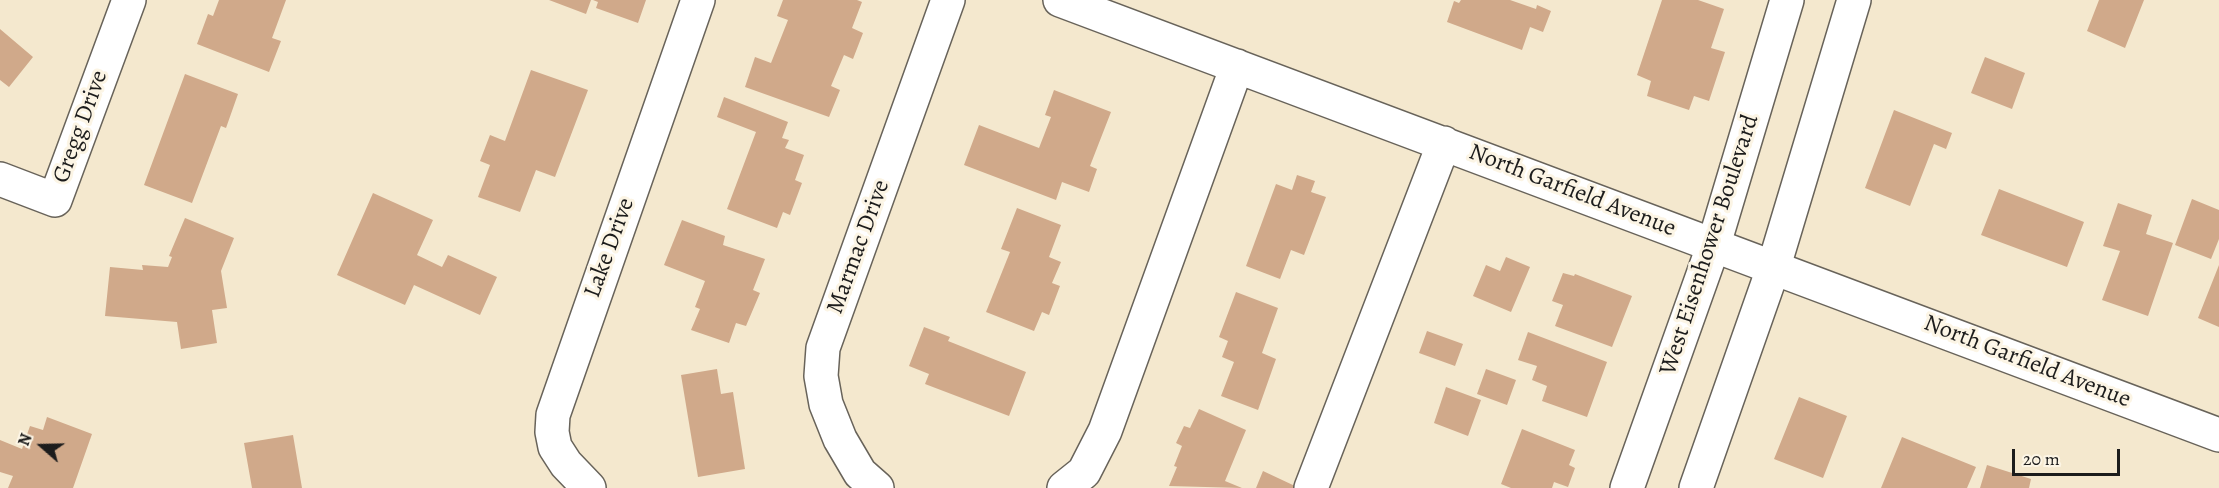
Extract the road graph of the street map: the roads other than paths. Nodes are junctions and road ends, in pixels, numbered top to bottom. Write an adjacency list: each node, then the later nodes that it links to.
1 (129, 0): 9 (main road, Gregg Drive)
2 (698, 0): 13 (main road, Lake Drive)
3 (948, 0): 14 (main road, Marmac Drive)
4 (1787, 0): 10 (main road, West Eisenhower Boulevard)
5 (1854, 0): 11 (main road)
6 (1075, 3): 7 (main road, North Garfield Avenue)
7 (1237, 66): 8 (main road, North Garfield Avenue); 15 (main road)
8 (1444, 143): 10 (main road, North Garfield Avenue); 16 (main road)
9 (0, 179)
10 (1714, 244): 11 (main road, North Garfield Avenue); 17 (main road, West Eisenhower Boulevard)
11 (1774, 266): 12 (main road, North Garfield Avenue); 18 (main road)
12 (2219, 435)
13 (589, 488)
14 (877, 488)
15 (1064, 488)
16 (1311, 488)
17 (1627, 488)
18 (1696, 488)

